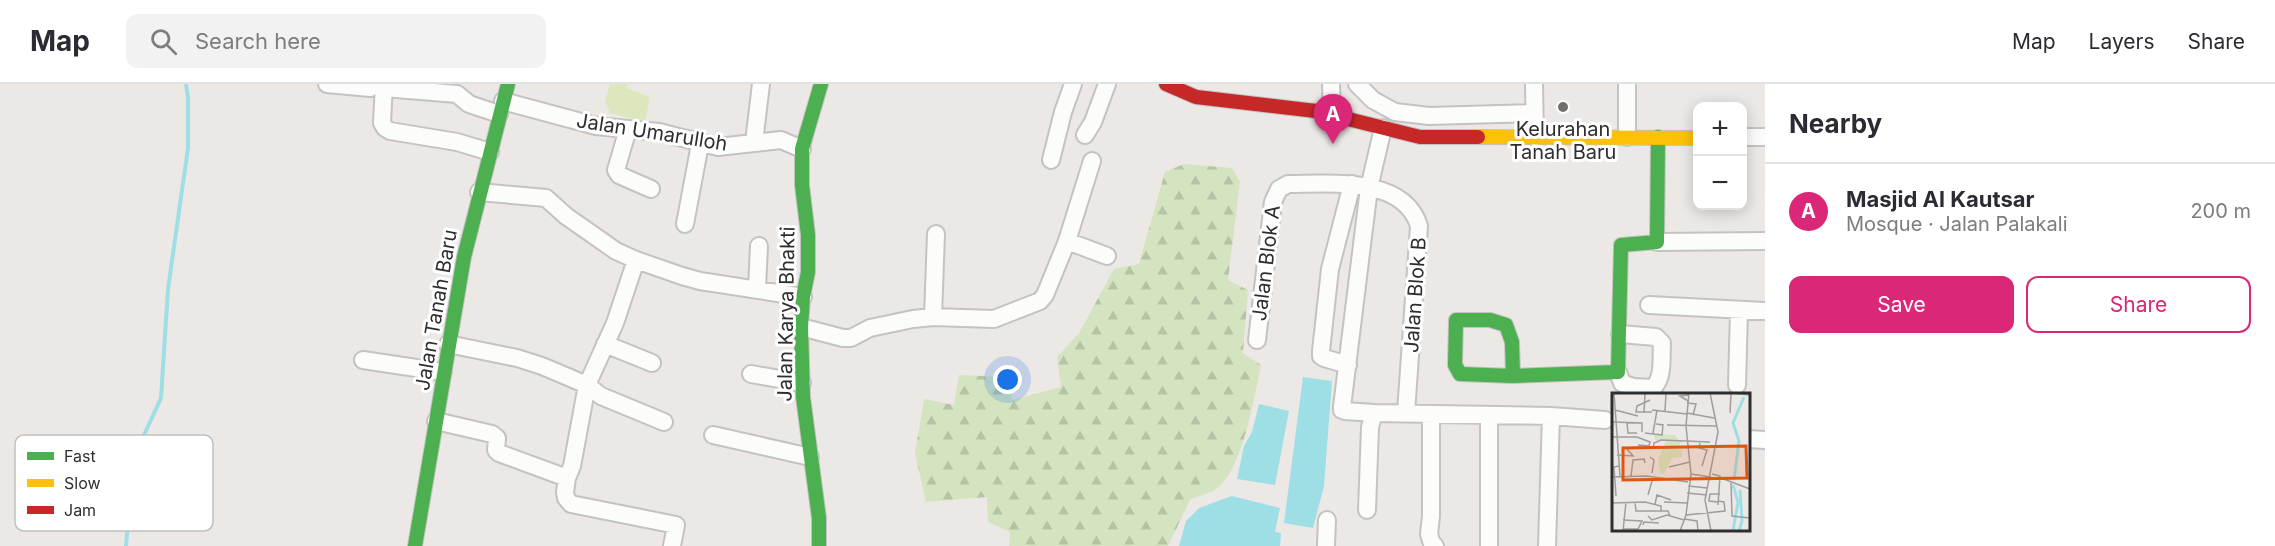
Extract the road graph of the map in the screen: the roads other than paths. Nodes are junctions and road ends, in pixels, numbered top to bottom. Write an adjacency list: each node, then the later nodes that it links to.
1 (327, 84): 12 (street, Jalan Umarulloh)
2 (508, 84): 13 (street, Jalan Tanah Baru)
3 (761, 84): 25 (street)
4 (822, 84): 27 (street, Jalan Karya Bhakti)
5 (1073, 84): 29 (street)
6 (1107, 84): 18 (street)
7 (1166, 84): 15 (street)
8 (1331, 84): 15 (street)
9 (1357, 84): 14 (street)
10 (1534, 84): 14 (street)
11 (1627, 84): 21 (street)
12 (379, 87): 13 (street, Jalan Umarulloh); 28 (street)
13 (498, 109): 17 (street, Jalan Umarulloh); 28 (street, Jalan Tanah Baru)
14 (1534, 113): 20 (street)
15 (1332, 114): 16 (street)
16 (1383, 128): 20 (street); 32 (street)
17 (628, 129): 26 (street, Jalan Umarulloh); 33 (street)
18 (1086, 135)
19 (1765, 136): 23 (street)
20 (1535, 137): 21 (street)
21 (1627, 137): 22 (street)
22 (1658, 137): 24 (street); 39 (street)
23 (1747, 137)
24 (1693, 138)
25 (754, 141): 26 (street, Jalan Umarulloh); 27 (street, Jalan Umarulloh)
26 (699, 144): 35 (street)
27 (802, 149): 44 (street, Jalan Karya Bhakti)
28 (485, 151): 34 (street, Jalan Tanah Baru)
29 (1050, 160)
30 (1092, 161): 37 (street)
31 (1352, 184): 32 (street, Jalan Blok B); 51 (street, Jalan Blok A); 56 (street)
32 (1369, 188): 56 (street); 65 (street, Jalan Blok B)
33 (651, 189)
34 (479, 192): 42 (street); 52 (street, Jalan Tanah Baru)
35 (685, 224)
36 (936, 234): 48 (street)
37 (1067, 241): 41 (street); 48 (street)
38 (1765, 241): 39 (street)
39 (1657, 242): 50 (street)
40 (759, 246): 43 (street)
41 (1107, 256)
42 (636, 260): 43 (street); 53 (street)
43 (757, 288): 44 (street)
44 (803, 297): 49 (street, Jalan Karya Bhakti)
45 (1649, 305): 46 (street)
46 (1739, 310): 47 (street); 63 (street)
47 (1765, 310)
48 (933, 317): 49 (street)
49 (801, 327): 61 (street, Jalan Karya Bhakti)
50 (1620, 334): 58 (street); 58 (street)
51 (1257, 340)
52 (448, 344): 57 (street, Jalan Tanah Baru); 62 (street)
53 (605, 344): 55 (street); 62 (street)
54 (363, 360): 57 (street)
55 (652, 363)
56 (1348, 364): 64 (street)
57 (437, 372): 70 (street, Jalan Tanah Baru)
58 (1618, 372): 60 (street)
59 (751, 374): 61 (street)
60 (1513, 376): 60 (street)
61 (802, 383): 75 (street, Jalan Karya Bhakti)
62 (587, 385): 71 (street); 76 (street)
63 (1737, 385)
64 (1374, 413): 65 (street); 77 (street)
65 (1406, 413): 66 (street)
66 (1431, 415): 67 (street); 83 (street)
67 (1489, 415): 68 (street); 84 (street)
68 (1551, 416): 69 (street); 85 (street)
69 (1605, 420)
70 (436, 421): 76 (street); 79 (street, Jalan Tanah Baru)
71 (664, 422)
72 (713, 435): 75 (street)
73 (1750, 439): 74 (street)
74 (1765, 440)
75 (810, 457): 81 (street, Jalan Karya Bhakti)
76 (567, 478): 80 (street)
77 (1367, 510)
78 (1326, 520): 82 (street)
79 (416, 546)
80 (672, 546)
81 (819, 546)
82 (1326, 546)
83 (1435, 546)
84 (1489, 546)
85 (1547, 546)

